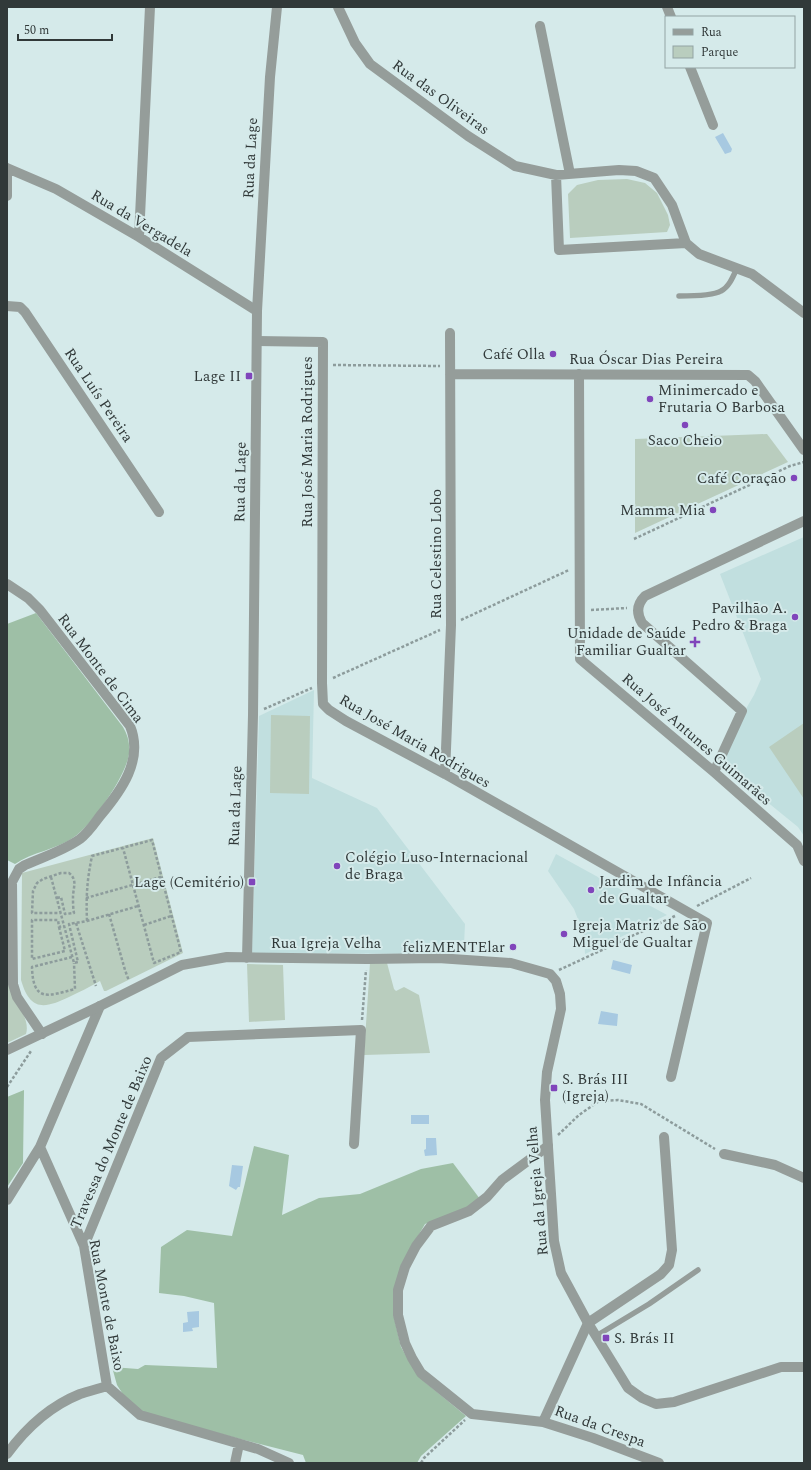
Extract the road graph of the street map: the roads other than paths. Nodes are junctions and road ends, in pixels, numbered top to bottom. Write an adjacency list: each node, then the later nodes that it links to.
1 (150, 7): 11 (street)
2 (277, 7): 16 (street, Rua da Lage)
3 (338, 7): 9 (street, Rua das Oliveiras)
4 (540, 26): 8 (street)
5 (690, 68): 6 (street)
6 (712, 125)
7 (7, 168): 10 (street); 11 (street, Rua da Vergadela)
8 (570, 174): 9 (street, Rua das Oliveiras); 12 (street, Rua das Oliveiras)
9 (556, 175): 12 (street)
10 (7, 196)
11 (139, 237): 16 (street, Rua da Vergadela)
12 (686, 243): 13 (street)
13 (738, 268): 14 (lane); 17 (street)
14 (679, 296)
15 (7, 306): 23 (street, Rua Luís Pereira)
16 (257, 311): 19 (street, Rua da Lage)
17 (804, 313)
18 (450, 333): 20 (street, Rua Celestino Lobo)
19 (257, 342): 27 (street, Rua José Maria Rodrigues); 29 (street, Rua da Lage)
20 (450, 370): 21 (street, Rua Óscar Dias Pereira); 27 (street, Rua Celestino Lobo)
21 (579, 374): 22 (street, Rua Óscar Dias Pereira); 26 (street, Rua José Antunes Guimarães)
22 (804, 450)
23 (159, 512)
24 (804, 521): 26 (street)
25 (7, 584): 31 (street, Rua Monte de Cima)
26 (714, 772): 28 (street, Rua José Antunes Guimarães)
27 (445, 774): 33 (street, Rua José Maria Rodrigues)
28 (804, 861)
29 (247, 958): 30 (street, Rua Igreja Velha); 34 (street, Rua Igreja Velha)
30 (100, 1006): 31 (street); 38 (street)
31 (42, 1034): 32 (street)
32 (7, 1050)
33 (671, 1077)
34 (545, 1100): 37 (street, Rua da Igreja Velha)
35 (664, 1137): 44 (street)
36 (354, 1144): 42 (street, Travessa do Monte de Baixo)
37 (548, 1146): 44 (street, Rua da Igreja Velha); 48 (street)
38 (40, 1147): 41 (street); 42 (street, Rua Monte de Baixo)
39 (724, 1154): 40 (street)
40 (804, 1178)
41 (7, 1200)
42 (84, 1246): 47 (street, Rua Monte de Baixo)
43 (698, 1270): 45 (lane)
44 (588, 1323): 45 (street, Rua da Igreja Velha); 48 (street, Rua da Crespa)
45 (596, 1336): 46 (street, Rua da Igreja Velha)
46 (804, 1367)
47 (107, 1386): 49 (street); 50 (street, Rua Monte de Baixo)
48 (544, 1422): 53 (street, Rua da Crespa)
49 (239, 1444): 51 (street); 52 (street)
50 (7, 1454)
51 (236, 1463)
52 (289, 1463)
53 (659, 1463)

